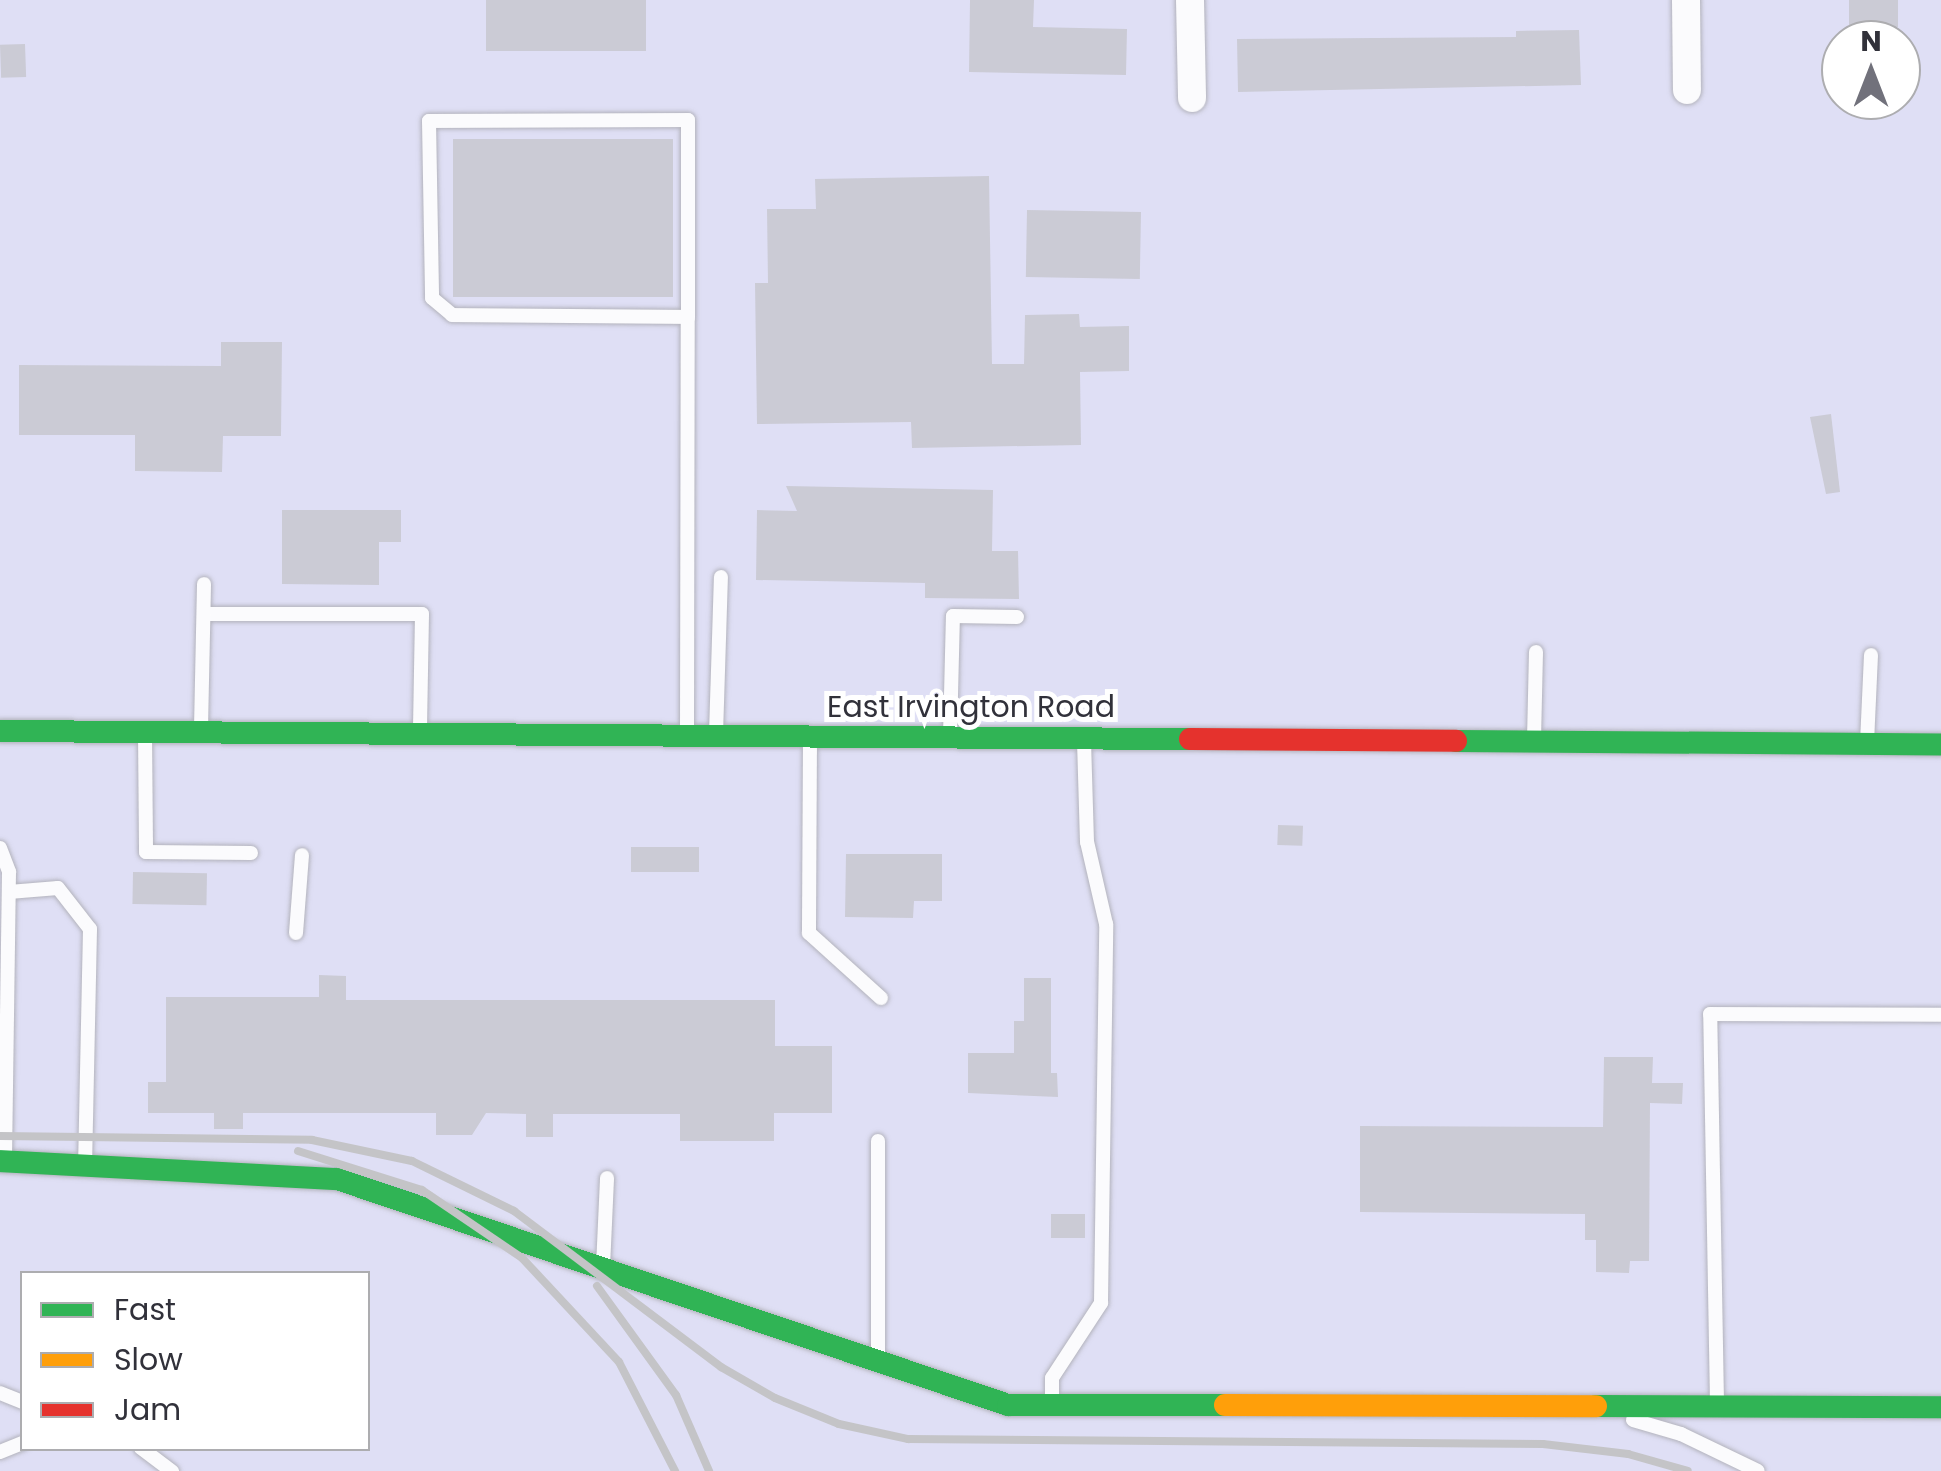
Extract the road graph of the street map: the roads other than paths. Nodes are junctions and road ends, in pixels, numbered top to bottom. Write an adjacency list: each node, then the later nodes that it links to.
1 (1190, 0): 4 (street)
2 (1686, 0): 3 (street)
3 (1687, 90)
4 (1192, 98)
5 (688, 317): 5 (lane); 16 (lane)
6 (720, 577): 17 (lane)
7 (204, 584): 8 (lane)
8 (205, 614): 14 (lane); 15 (lane)
9 (1017, 617): 19 (lane)
10 (1536, 652): 21 (lane)
11 (1871, 655): 22 (lane)
12 (0, 731): 13 (street, East Irvington Road)
13 (145, 732): 14 (street, East Irvington Road); 25 (lane)
14 (201, 732): 15 (street, East Irvington Road)
15 (420, 733): 16 (street, East Irvington Road)
16 (687, 735): 17 (street, East Irvington Road)
17 (716, 735): 18 (street, East Irvington Road)
18 (810, 736): 19 (street, East Irvington Road); 29 (lane)
19 (950, 737): 20 (street, East Irvington Road)
20 (1084, 738): 21 (street, East Irvington Road); 38 (lane)
21 (1534, 741): 22 (street, East Irvington Road)
22 (1867, 743): 23 (street, East Irvington Road)
23 (1941, 744)
24 (0, 848): 27 (lane)
25 (251, 854)
26 (302, 855): 28 (lane)
27 (9, 892): 32 (lane); 33 (lane)
28 (296, 933)
29 (881, 998)
30 (1941, 1016): 39 (lane)
31 (878, 1141): 36 (lane)
32 (2, 1161): 33 (street)
33 (85, 1165): 35 (street)
34 (607, 1178): 35 (lane)
35 (603, 1271): 36 (street)
36 (878, 1364): 38 (street)
37 (1580, 1405): 38 (street); 39 (street); 43 (lane)
38 (1052, 1406)
39 (1717, 1406): 40 (street)
40 (1941, 1406)
41 (145, 1451): 42 (lane)
42 (172, 1471)
43 (1758, 1471)

